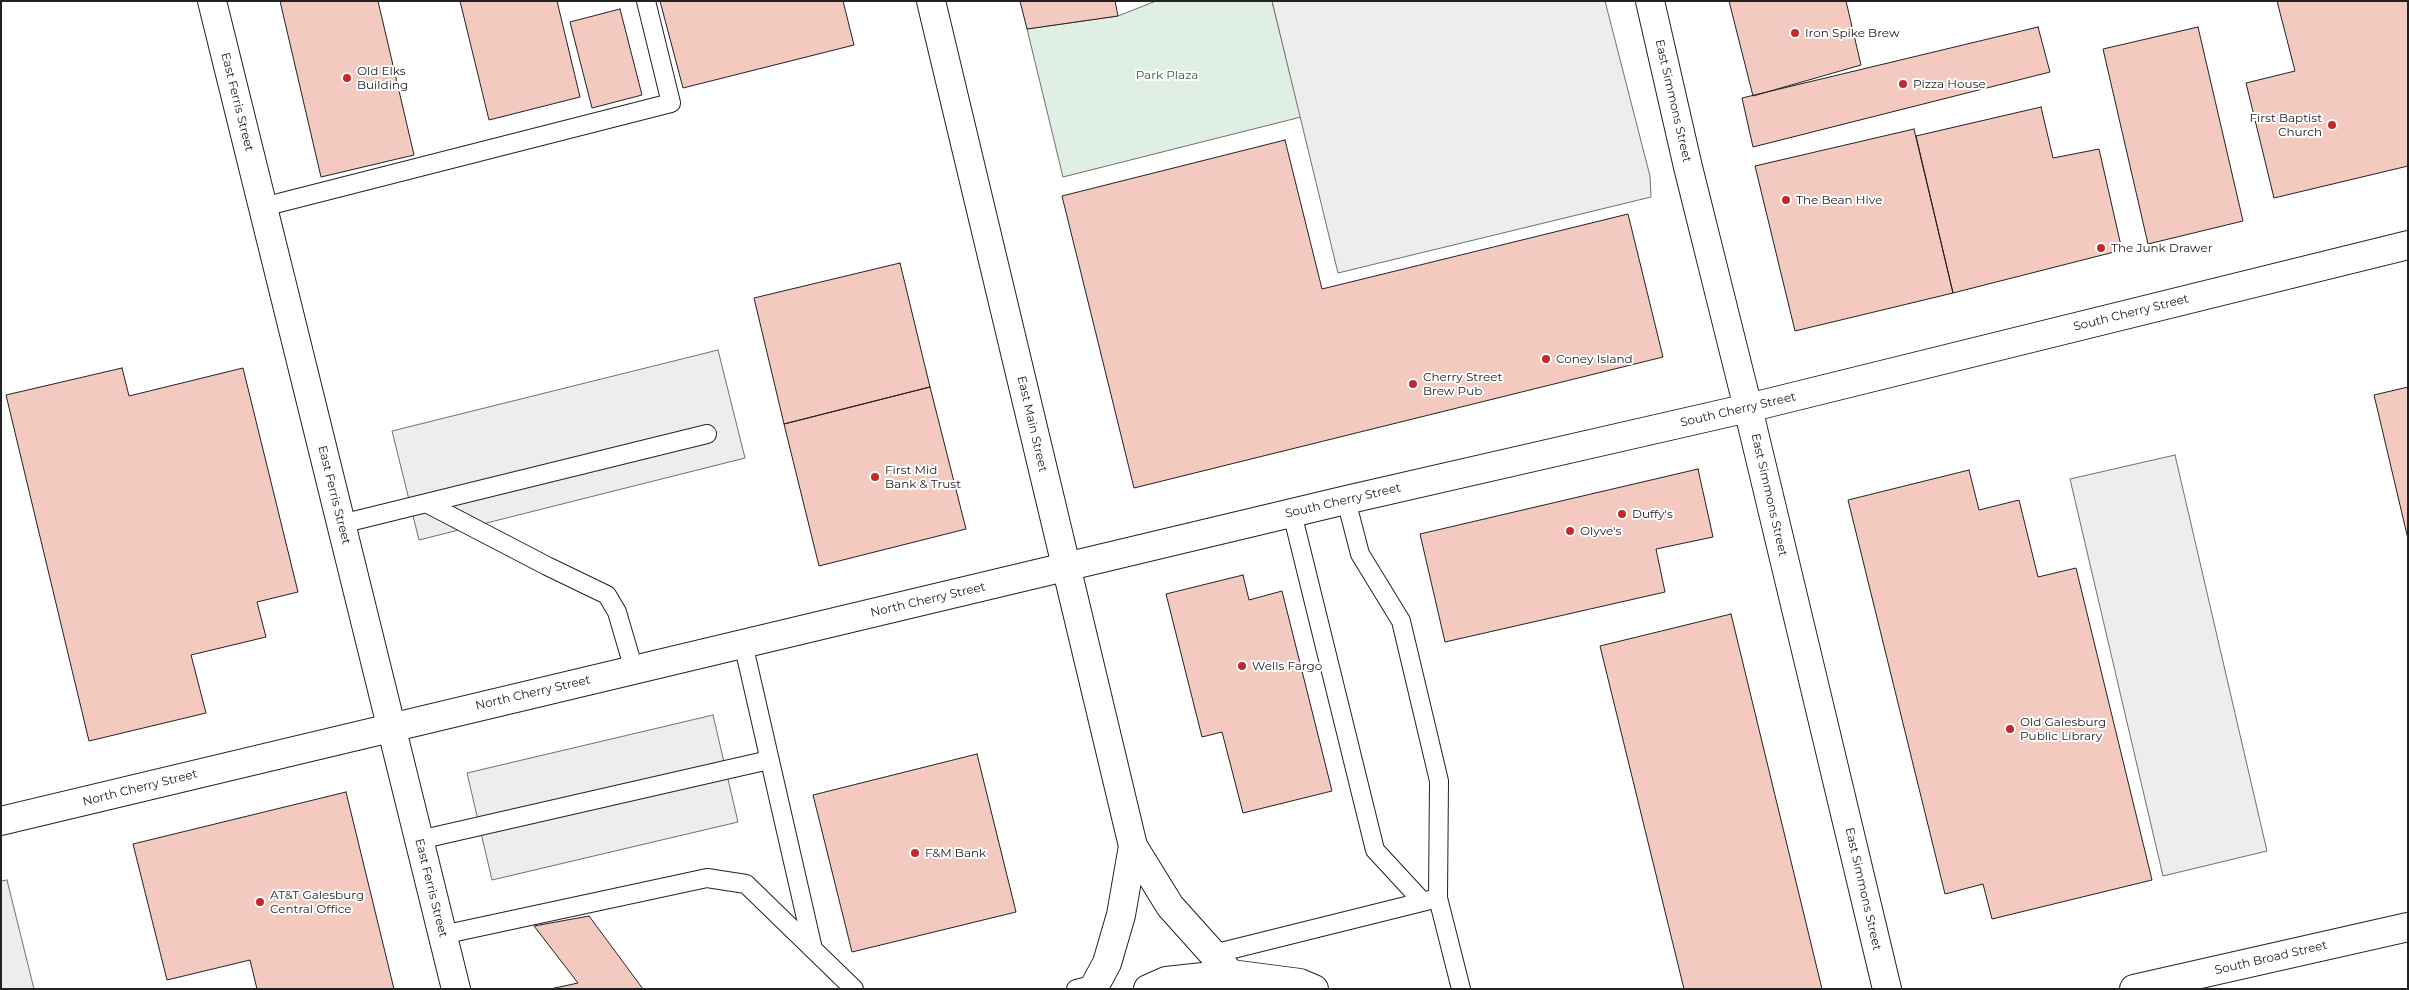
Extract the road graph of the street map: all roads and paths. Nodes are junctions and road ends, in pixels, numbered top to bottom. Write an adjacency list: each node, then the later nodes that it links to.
1 (212, 1): 5 (street, East Ferris Street)
2 (646, 1): 5 (lane)
3 (931, 1): 13 (street, East Main Street)
4 (1650, 1): 7 (street, East Simmons Street)
5 (263, 207): 12 (street, East Ferris Street)
6 (2408, 245): 7 (street, South Cherry Street)
7 (1748, 408): 9 (street, South Cherry Street); 33 (street, East Simmons Street)
8 (707, 434): 10 (lane)
9 (1346, 500): 11 (street, South Cherry Street); 21 (lane)
10 (426, 503): 12 (lane); 15 (lane)
11 (1292, 513): 13 (street, South Cherry Street); 21 (lane)
12 (341, 524): 16 (street, East Ferris Street)
13 (1066, 567): 14 (street, North Cherry Street); 20 (street, East Main Street)
14 (743, 643): 15 (street, North Cherry Street); 17 (lane)
15 (634, 670): 16 (street, North Cherry Street)
16 (392, 726): 18 (street, North Cherry Street); 19 (street, East Ferris Street)
17 (769, 760): 19 (lane); 24 (lane)
18 (1, 821)
19 (420, 840): 23 (street, East Ferris Street)
20 (1133, 846): 25 (street, East Main Street); 27 (street, East Main Street)
21 (1431, 900): 25 (lane); 32 (lane)
22 (2408, 927): 34 (street, South Broad Street)
23 (442, 935): 24 (lane); 28 (street, East Ferris Street)
24 (813, 950): 29 (lane)
25 (1213, 954): 26 (street, East Main Street)
26 (1231, 974): 30 (street); 31 (street)
27 (1088, 987)
28 (456, 989)
29 (854, 989)
30 (1148, 989)
31 (1314, 989)
32 (1460, 989)
33 (1887, 989)
34 (2134, 989)

